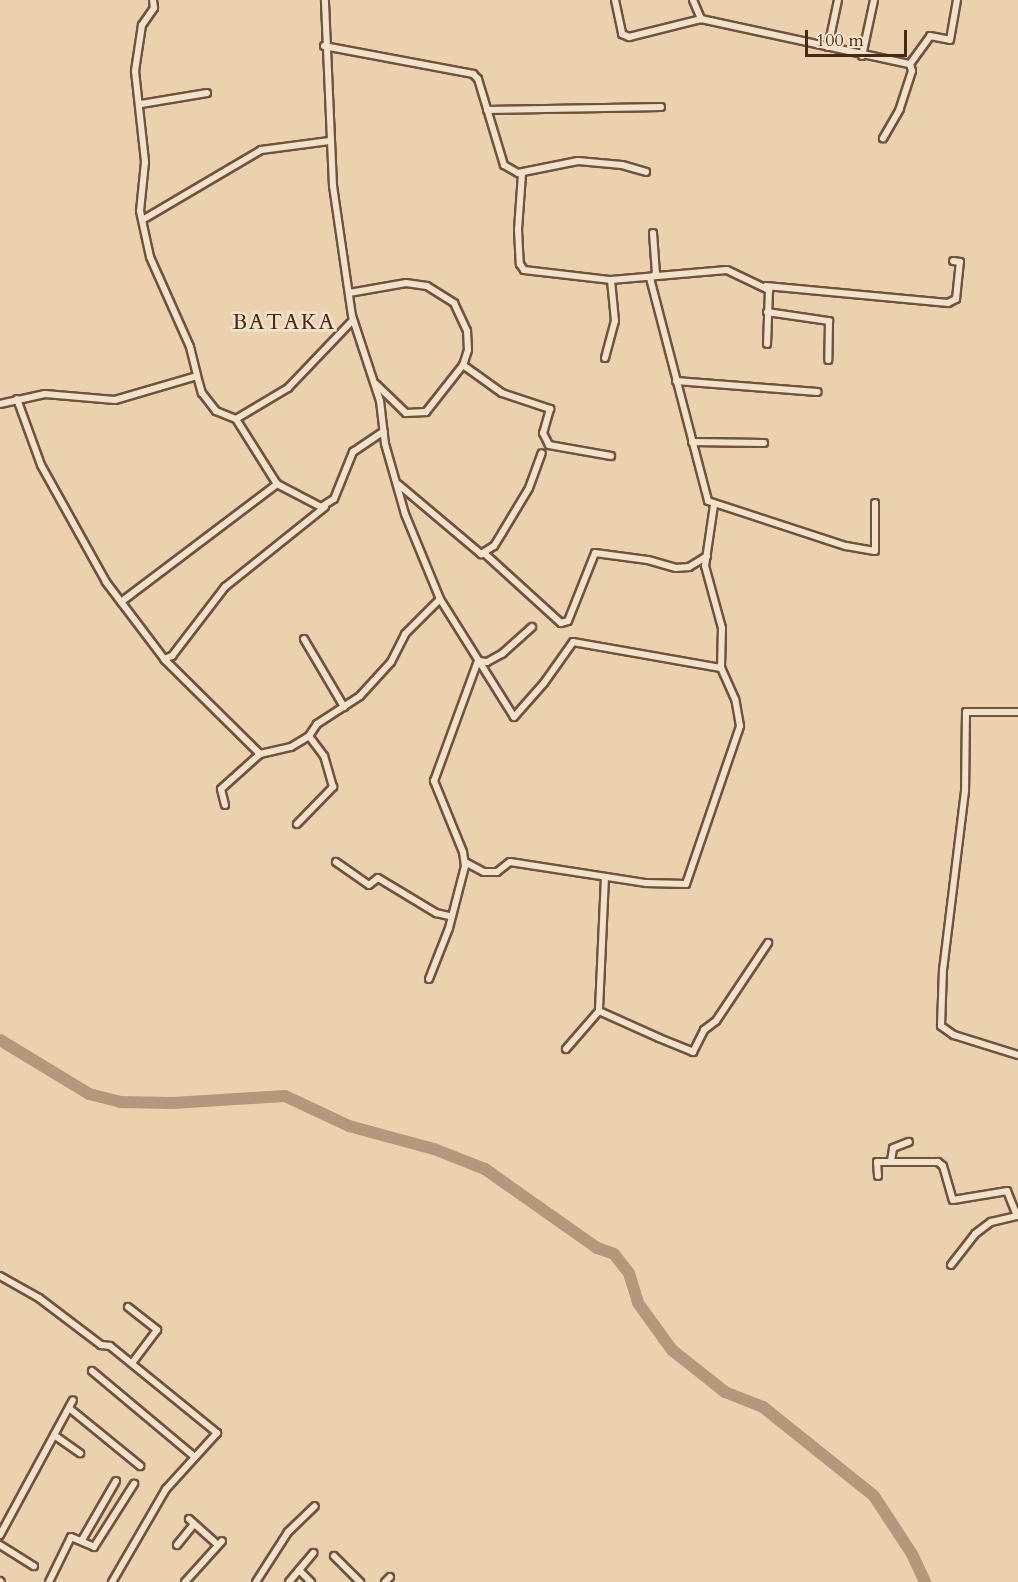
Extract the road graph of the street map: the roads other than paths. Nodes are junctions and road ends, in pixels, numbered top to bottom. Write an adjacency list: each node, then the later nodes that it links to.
1 (153, 0): 14 (street)
2 (325, 0): 9 (street)
3 (615, 0): 8 (street)
4 (693, 0): 8 (street)
5 (838, 0): 10 (street)
6 (874, 0): 11 (street)
7 (957, 0): 12 (street)
8 (701, 19): 10 (street)
9 (324, 46): 16 (street); 18 (street)
10 (828, 47): 11 (street)
11 (862, 56): 12 (street)
12 (910, 64): 17 (street)
13 (207, 93): 14 (street)
14 (141, 104): 21 (street)
15 (661, 107): 16 (street)
16 (487, 110): 20 (street)
17 (883, 138)
18 (329, 141): 21 (street); 27 (street)
19 (646, 172): 20 (street)
20 (522, 174): 25 (street)
21 (144, 219): 34 (street)
22 (653, 233): 24 (street)
23 (953, 261): 26 (street)
24 (650, 278): 25 (street); 26 (street); 35 (street)
25 (611, 280): 31 (street)
26 (766, 286): 28 (street)
27 (349, 293): 29 (street); 33 (street)
28 (767, 312): 30 (street); 32 (street)
29 (353, 320): 36 (street); 40 (street)
30 (767, 344)
31 (605, 358)
32 (828, 360)
33 (463, 365): 36 (street); 45 (street)
34 (197, 376): 38 (street); 40 (street)
35 (676, 381): 37 (street); 42 (street)
36 (376, 384): 41 (street)
37 (818, 392)
38 (17, 399): 39 (street); 54 (street)
39 (0, 405)
40 (236, 419): 46 (street)
41 (384, 431): 47 (street); 50 (street)
42 (692, 442): 43 (street); 49 (street)
43 (764, 443)
44 (542, 453): 51 (street)
45 (611, 456)
46 (277, 484): 50 (street); 54 (street)
47 (398, 484): 51 (street); 53 (street)
48 (875, 503): 49 (street)
49 (714, 505): 52 (street)
50 (325, 506): 57 (street)
51 (484, 553): 52 (street)
52 (707, 556): 59 (street)
53 (440, 599): 58 (street); 60 (street)
54 (121, 602): 57 (street)
55 (532, 627): 58 (street)
56 (304, 639): 60 (street)
57 (164, 659): 63 (street)
58 (478, 661): 59 (street); 67 (street)
59 (721, 668): 68 (street)
60 (344, 707): 62 (street)
61 (1018, 712): 74 (street)
62 (309, 736): 63 (street); 65 (street)
63 (260, 754): 64 (street)
64 (225, 805)
65 (297, 824)
66 (336, 862): 69 (street)
67 (465, 862): 68 (street); 69 (street)
68 (605, 877): 72 (street)
69 (449, 916): 71 (street)
70 (768, 943): 72 (street)
71 (429, 979)
72 (599, 1011): 73 (street)
73 (566, 1049)
74 (1018, 1055)
75 (909, 1142): 76 (street)
76 (891, 1161): 77 (street); 78 (street)
77 (879, 1176)
78 (1018, 1216): 79 (street)
79 (951, 1265)
80 (0, 1276): 82 (street)
81 (128, 1307): 82 (street)
82 (132, 1363): 88 (street)
83 (92, 1371): 88 (street)
84 (74, 1400): 85 (street)
85 (69, 1408): 86 (street); 89 (street)
86 (54, 1435): 87 (street); 93 (street)
87 (80, 1453)
88 (195, 1457): 102 (street)
89 (140, 1466)
90 (116, 1481): 94 (street)
91 (134, 1484): 94 (street)
92 (315, 1506): 104 (street)
93 (0, 1535)
94 (82, 1540): 101 (street)
95 (0, 1545): 99 (street)
96 (177, 1545): 103 (street)
97 (313, 1553): 100 (street)
98 (334, 1556): 107 (street)
99 (34, 1566)
100 (299, 1570): 105 (street); 106 (street)
101 (49, 1582)
102 (112, 1582)
103 (185, 1582)
104 (256, 1582)
105 (289, 1582)
106 (311, 1582)
107 (360, 1582)

